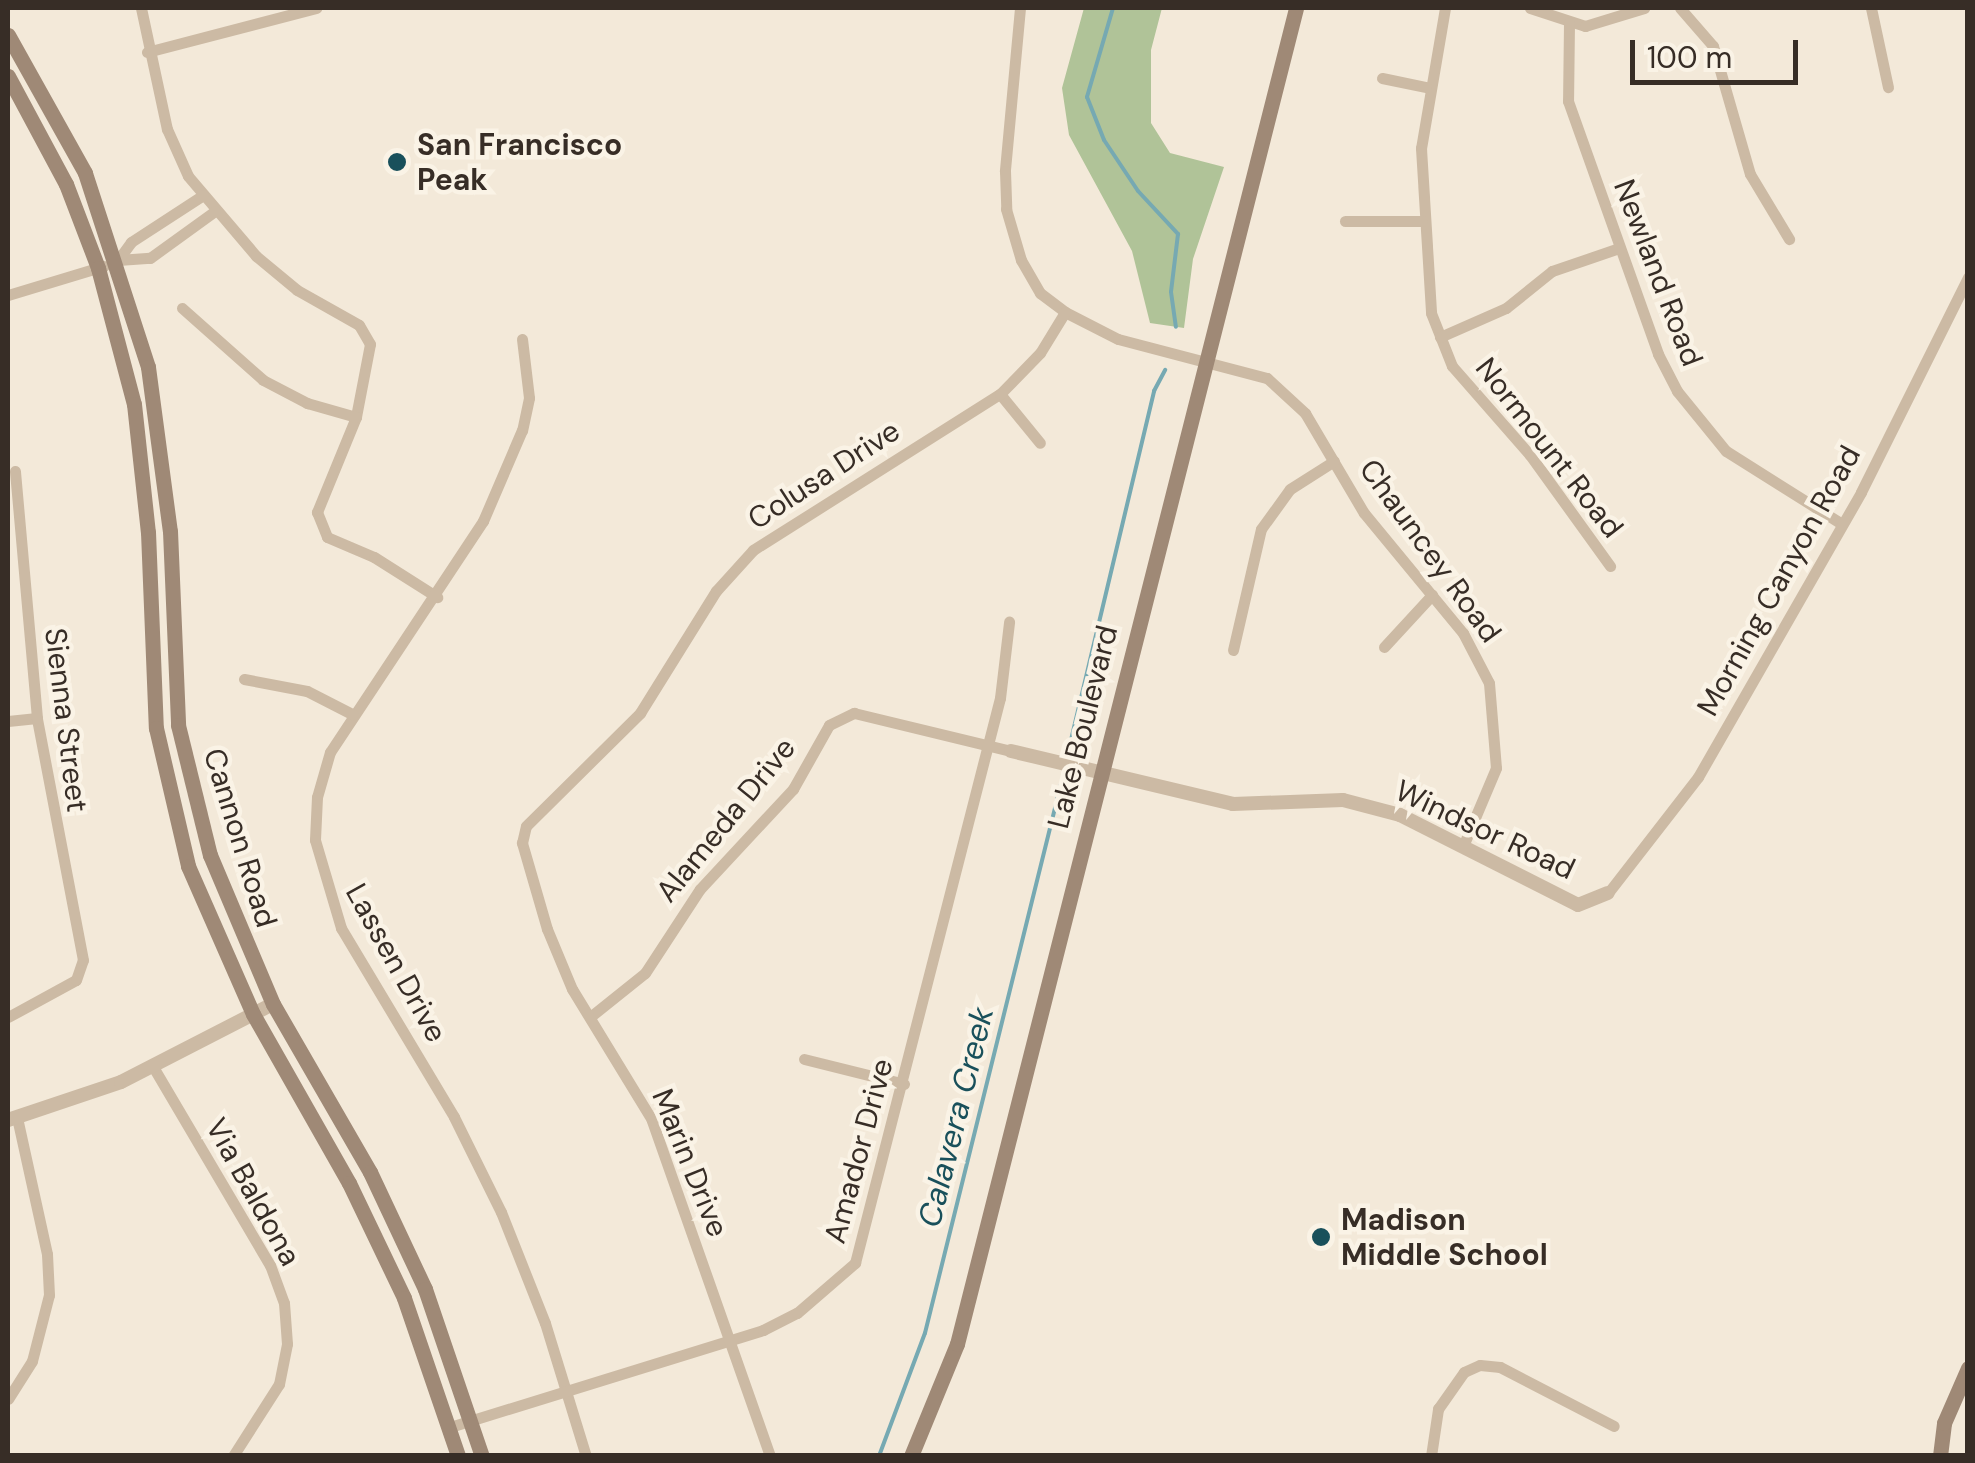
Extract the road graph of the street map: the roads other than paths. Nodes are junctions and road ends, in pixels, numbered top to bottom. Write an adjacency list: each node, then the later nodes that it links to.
1 (141, 8): 12 (street)
2 (316, 8): 12 (street)
3 (1020, 8): 28 (street)
4 (1296, 8): 31 (main road, Lake Boulevard)
5 (1445, 8): 15 (street, Normount Road)
6 (1530, 8): 10 (street)
7 (1644, 8): 10 (street)
8 (1680, 8): 21 (street)
9 (1871, 8): 16 (street)
10 (1569, 24): 22 (street, Newland Road)
11 (8, 36): 23 (main road, Cannon Road)
12 (147, 52): 17 (street)
13 (8, 76): 24 (main road, Cannon Road)
14 (1382, 78): 15 (street)
15 (1426, 87): 20 (street, Normount Road)
16 (1888, 87)
17 (203, 195): 18 (street); 23 (street)
18 (215, 211): 23 (street); 33 (street)
19 (1346, 221): 20 (street)
20 (1422, 221): 29 (street, Normount Road)
21 (1788, 239)
22 (1619, 248): 29 (street); 37 (street, Newland Road)
23 (118, 260): 24 (street); 56 (main road, Cannon Road)
24 (98, 268): 26 (street); 57 (main road, Cannon Road)
25 (1968, 276): 37 (street, Morning Canyon Road)
26 (8, 295)
27 (182, 308): 33 (street)
28 (1064, 312): 31 (street, Chauncey Road); 32 (street, Colusa Drive)
29 (1440, 337): 40 (street, Normount Road)
30 (522, 338): 42 (street, Lassen Drive)
31 (1203, 359): 35 (street, Chauncey Road); 52 (main road, Lake Boulevard)
32 (1000, 394): 34 (street); 53 (street, Colusa Drive)
33 (356, 417): 42 (street)
34 (1040, 443)
35 (1334, 460): 41 (street, Chauncey Road); 45 (street)
36 (15, 471): 38 (street, Sienna Street)
37 (1842, 524): 55 (street, Morning Canyon Road)
38 (22, 559): 39 (street); 48 (street, Sienna Street)
39 (8, 560)
40 (1610, 566)
41 (1432, 595): 44 (street); 54 (street, Chauncey Road)
42 (437, 597): 47 (street, Lassen Drive)
43 (1009, 622): 50 (street, Amador Drive)
44 (1384, 647)
45 (1233, 650)
46 (244, 680): 47 (street)
47 (352, 714): 66 (street, Lassen Drive)
48 (37, 718): 49 (street); 58 (street, Sienna Street)
49 (8, 721)
50 (988, 745): 51 (street, Alameda Drive); 59 (street, Alameda Drive); 62 (street, Amador Drive)
51 (1012, 751): 52 (street, Alameda Drive)
52 (1100, 774): 54 (street, Windsor Road); 76 (main road, Lake Boulevard)
53 (522, 843): 59 (street, Marin Drive)
54 (1463, 846): 55 (street, Windsor Road)
55 (1608, 893)
56 (273, 1004): 57 (street); 68 (main road, Cannon Road)
57 (253, 1014): 61 (street); 70 (main road, Cannon Road)
58 (8, 1017)
59 (590, 1017): 64 (street, Marin Drive)
60 (804, 1059): 62 (street)
61 (152, 1065): 63 (street); 71 (street, Via Baldona)
62 (904, 1084): 64 (street, Amador Drive)
63 (12, 1119): 67 (street)
64 (730, 1340): 66 (street, Amador Drive); 75 (street, Marin Drive)
65 (1968, 1368): 78 (main road)
66 (566, 1390): 68 (street, Amador Drive); 74 (street, Lassen Drive)
67 (8, 1399)
68 (472, 1420): 70 (street, Amador Drive); 73 (main road, Cannon Road)
69 (1614, 1426): 77 (street)
70 (450, 1427): 72 (main road, Cannon Road)
71 (235, 1455)
72 (458, 1456)
73 (482, 1456)
74 (586, 1456)
75 (770, 1456)
76 (911, 1456)
77 (1432, 1456)
78 (1940, 1456)

